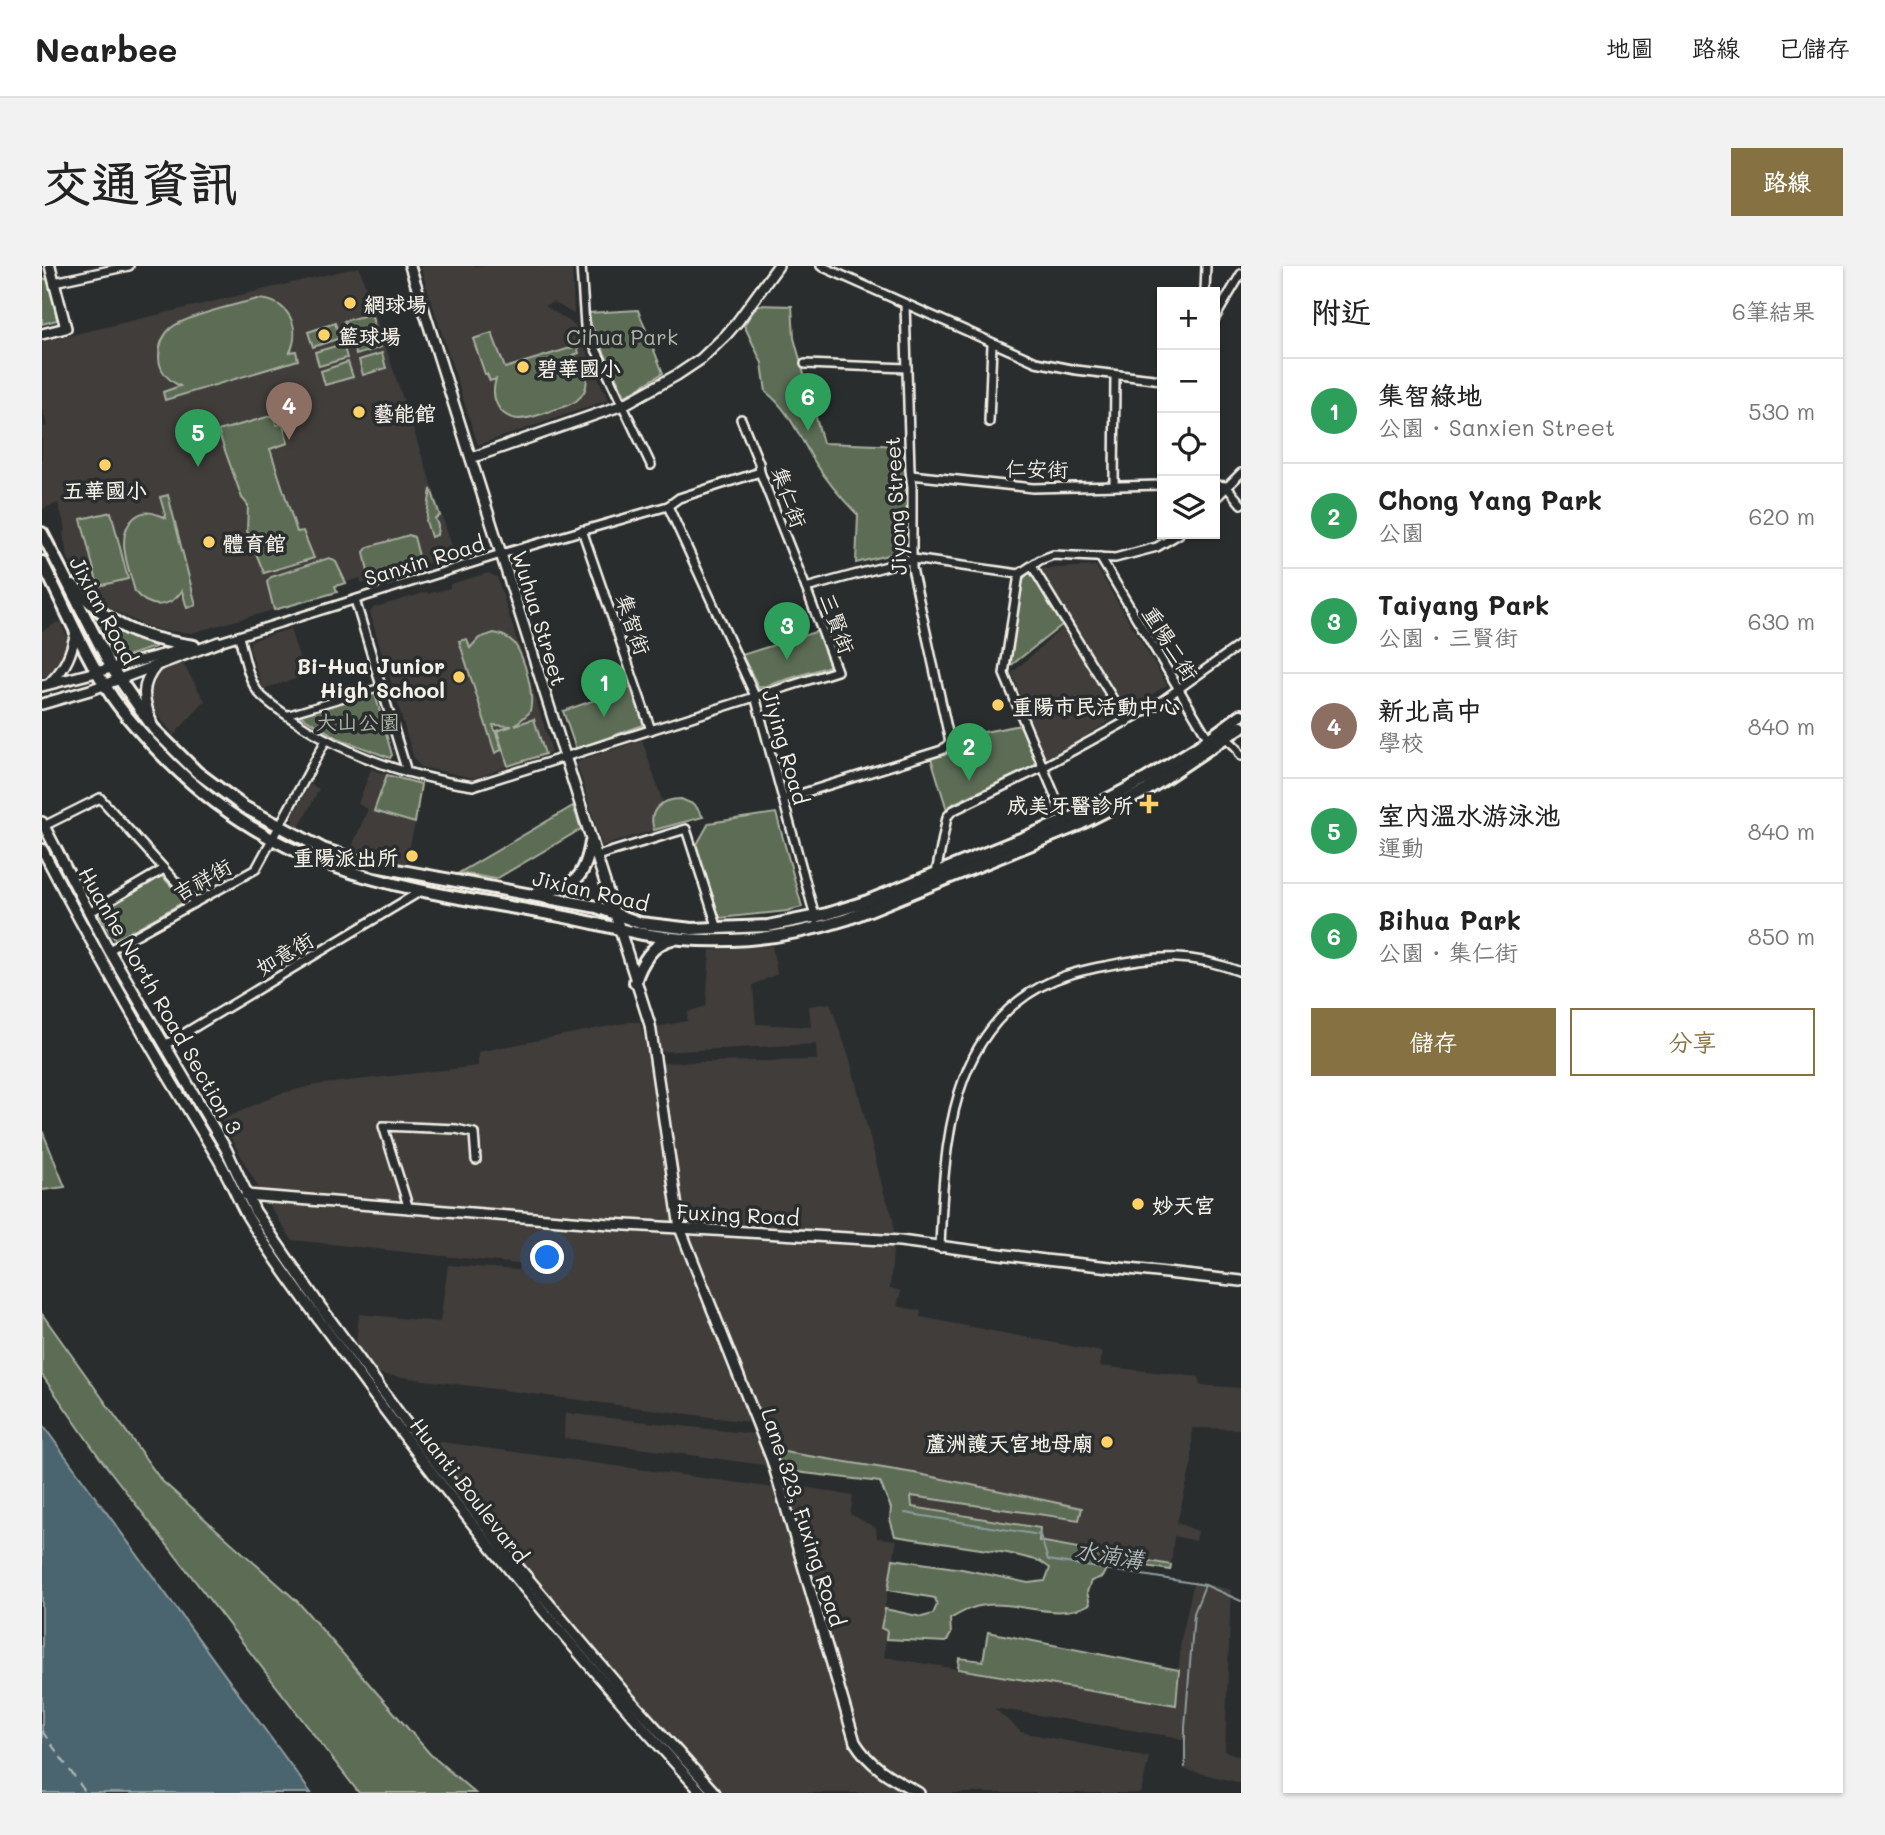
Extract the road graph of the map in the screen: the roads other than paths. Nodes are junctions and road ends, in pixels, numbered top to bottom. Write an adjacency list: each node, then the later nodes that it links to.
1 (50, 266): 9 (street)
2 (129, 266): 9 (street)
3 (410, 266): 22 (street, Wuhua Street)
4 (580, 266): 19 (street)
5 (778, 266): 19 (street)
6 (821, 266): 11 (street)
7 (1206, 266): 10 (street)
8 (1241, 274): 12 (street)
9 (54, 282): 13 (street)
10 (1205, 287)
11 (905, 304): 14 (street); 16 (street, Jiyong Street)
12 (1220, 310)
13 (42, 334)
14 (992, 344): 17 (street); 21 (street)
15 (805, 364): 16 (street)
16 (907, 368): 26 (street, Jiyong Street)
17 (1115, 375): 18 (street); 29 (street)
18 (1157, 379)
19 (623, 405): 22 (street); 23 (street)
20 (741, 419): 24 (street, 集仁街)
21 (989, 422)
22 (471, 458): 37 (street, Wuhua Street)
23 (651, 465)
24 (760, 472): 33 (street, Sanxin Road); 44 (street, 集仁街)
25 (1241, 472): 30 (street)
26 (911, 475): 29 (street, 仁安街); 39 (street, Jiyong Street)
27 (1157, 485): 29 (street, 仁安街)
28 (1220, 485): 30 (street)
29 (1114, 486)
30 (1226, 486): 31 (street); 32 (street)
31 (1220, 493)
32 (1241, 503)
33 (668, 506): 34 (street, Sanxin Road); 59 (street, Jiying Road)
34 (582, 530): 37 (street, Sanxin Road); 66 (street, 集智街)
35 (42, 533): 43 (main road, Jixian Road)
36 (1171, 539): 38 (street)
37 (501, 554): 45 (street, Sanxin Road); 70 (street, Wuhua Street)
38 (1100, 557): 41 (street); 58 (street, 重陽二街)
39 (913, 559): 42 (street); 44 (street, 三賢街); 74 (street, Jiyong Street)
40 (42, 562): 46 (main road, Jixian Road)
41 (1032, 566): 42 (street); 63 (street)
42 (1020, 574): 72 (street)
43 (64, 575): 50 (main road); 52 (main road, Jixian Road)
44 (806, 588): 59 (street, 三賢街)
45 (355, 600): 47 (street, Sanxin Road); 57 (street)
46 (76, 630): 53 (main road, Jixian Road); 56 (street)
47 (239, 636): 48 (street, Sanxin Road); 61 (street, 三賢街)
48 (219, 642): 50 (street, Sanxin Road); 51 (street, Sanxin Road)
49 (1241, 644): 58 (street)
50 (194, 646): 52 (street, Sanxin Road)
51 (156, 666): 54 (street, Sanxin Road); 65 (street)
52 (111, 667): 53 (street, Sanxin Road); 54 (main road, Jixian Road)
53 (97, 671): 55 (main road, Jixian Road); 56 (street, Sanxin Road)
54 (119, 679): 55 (street, Sanxin Road); 65 (main road, Jixian Road)
55 (105, 684): 60 (street); 78 (main road, Jixian Road)
56 (46, 685)
57 (381, 687): 61 (street); 73 (street)
58 (1180, 689): 63 (street); 69 (street, 重陽二街)
59 (755, 696): 66 (street, 三賢街); 74 (street, Jiying Road)
60 (42, 704)
61 (286, 715): 68 (street, 三賢街)
62 (1241, 715): 67 (main road, Jixian Road)
63 (1127, 722): 72 (street)
64 (1241, 727): 67 (main road, Jixian Road)
65 (154, 729): 77 (main road, Jixian Road)
66 (651, 730): 70 (street, 三賢街)
67 (1223, 735): 69 (main road, Jixian Road); 71 (street)
68 (326, 740): 73 (street, 三賢街); 77 (street, 吉祥街)
69 (1211, 742): 76 (main road, Jixian Road)
70 (565, 756): 73 (street, 三賢街); 79 (street, Wuhua Street)
71 (1241, 756)
72 (1043, 767): 76 (street); 83 (street)
73 (407, 772)
74 (784, 799): 89 (street, Jiying Road)
75 (43, 824): 82 (street); 88 (street, Huanhe North Road Section 3)
76 (1068, 825): 83 (main road, Jixian Road); 89 (main road, Jixian Road)
77 (279, 827): 78 (street, 吉祥街); 85 (main road, Jixian Road)
78 (272, 840): 84 (main road, Jixian Road); 86 (street, 吉祥街)
79 (592, 842): 81 (street, Wuhua Street); 85 (main road)
80 (42, 849): 98 (street, Huanhe North Road Section 3)
81 (597, 856): 87 (street, Wuhua Street); 91 (street)
82 (164, 869): 86 (street); 88 (street)
83 (936, 873): 89 (main road, Jixian Road)
84 (421, 891): 90 (main road, Jixian Road); 96 (street, 如意街)
85 (527, 895): 87 (main road, Jixian Road)
86 (195, 903): 93 (street, 吉祥街)
87 (614, 912): 90 (street, Wuhua Street); 91 (main road, Jixian Road)
88 (89, 913): 93 (street, Huanhe North Road Section 3)
89 (817, 923): 91 (main road, Jixian Road); 92 (main road, Jixian Road)
90 (620, 929): 92 (main road, Jixian Road); 95 (street, Wuhua Street)
91 (718, 929)
92 (675, 939): 95 (main road)
93 (109, 950): 96 (street, Huanhe North Road Section 3)
94 (1241, 972): 104 (street)
95 (635, 982): 103 (street, Wuhua Street)
96 (165, 1045): 97 (street, Huanhe North Road Section 3)
97 (185, 1079): 98 (street); 101 (street, Huanhe North Road Section 3)
98 (173, 1086): 100 (street, Huanhe North Road Section 3)
99 (476, 1160): 102 (street)
100 (233, 1190): 101 (street, Fuxing Road); 106 (street, Huanti Boulevard)
101 (249, 1197): 102 (street, Fuxing Road); 106 (street, Huanti Boulevard)
102 (410, 1209): 103 (street, Fuxing Road)
103 (680, 1228): 104 (street, Fuxing Road); 110 (street, Lane 323, Fuxing Road)
104 (940, 1248): 105 (street, Fuxing Road)
105 (1241, 1281)
106 (454, 1493): 107 (street, Huanti Boulevard)
107 (506, 1558): 108 (street, Huanti Boulevard); 109 (street, Huanti Boulevard)
108 (702, 1793)
109 (715, 1793)
110 (919, 1793)

